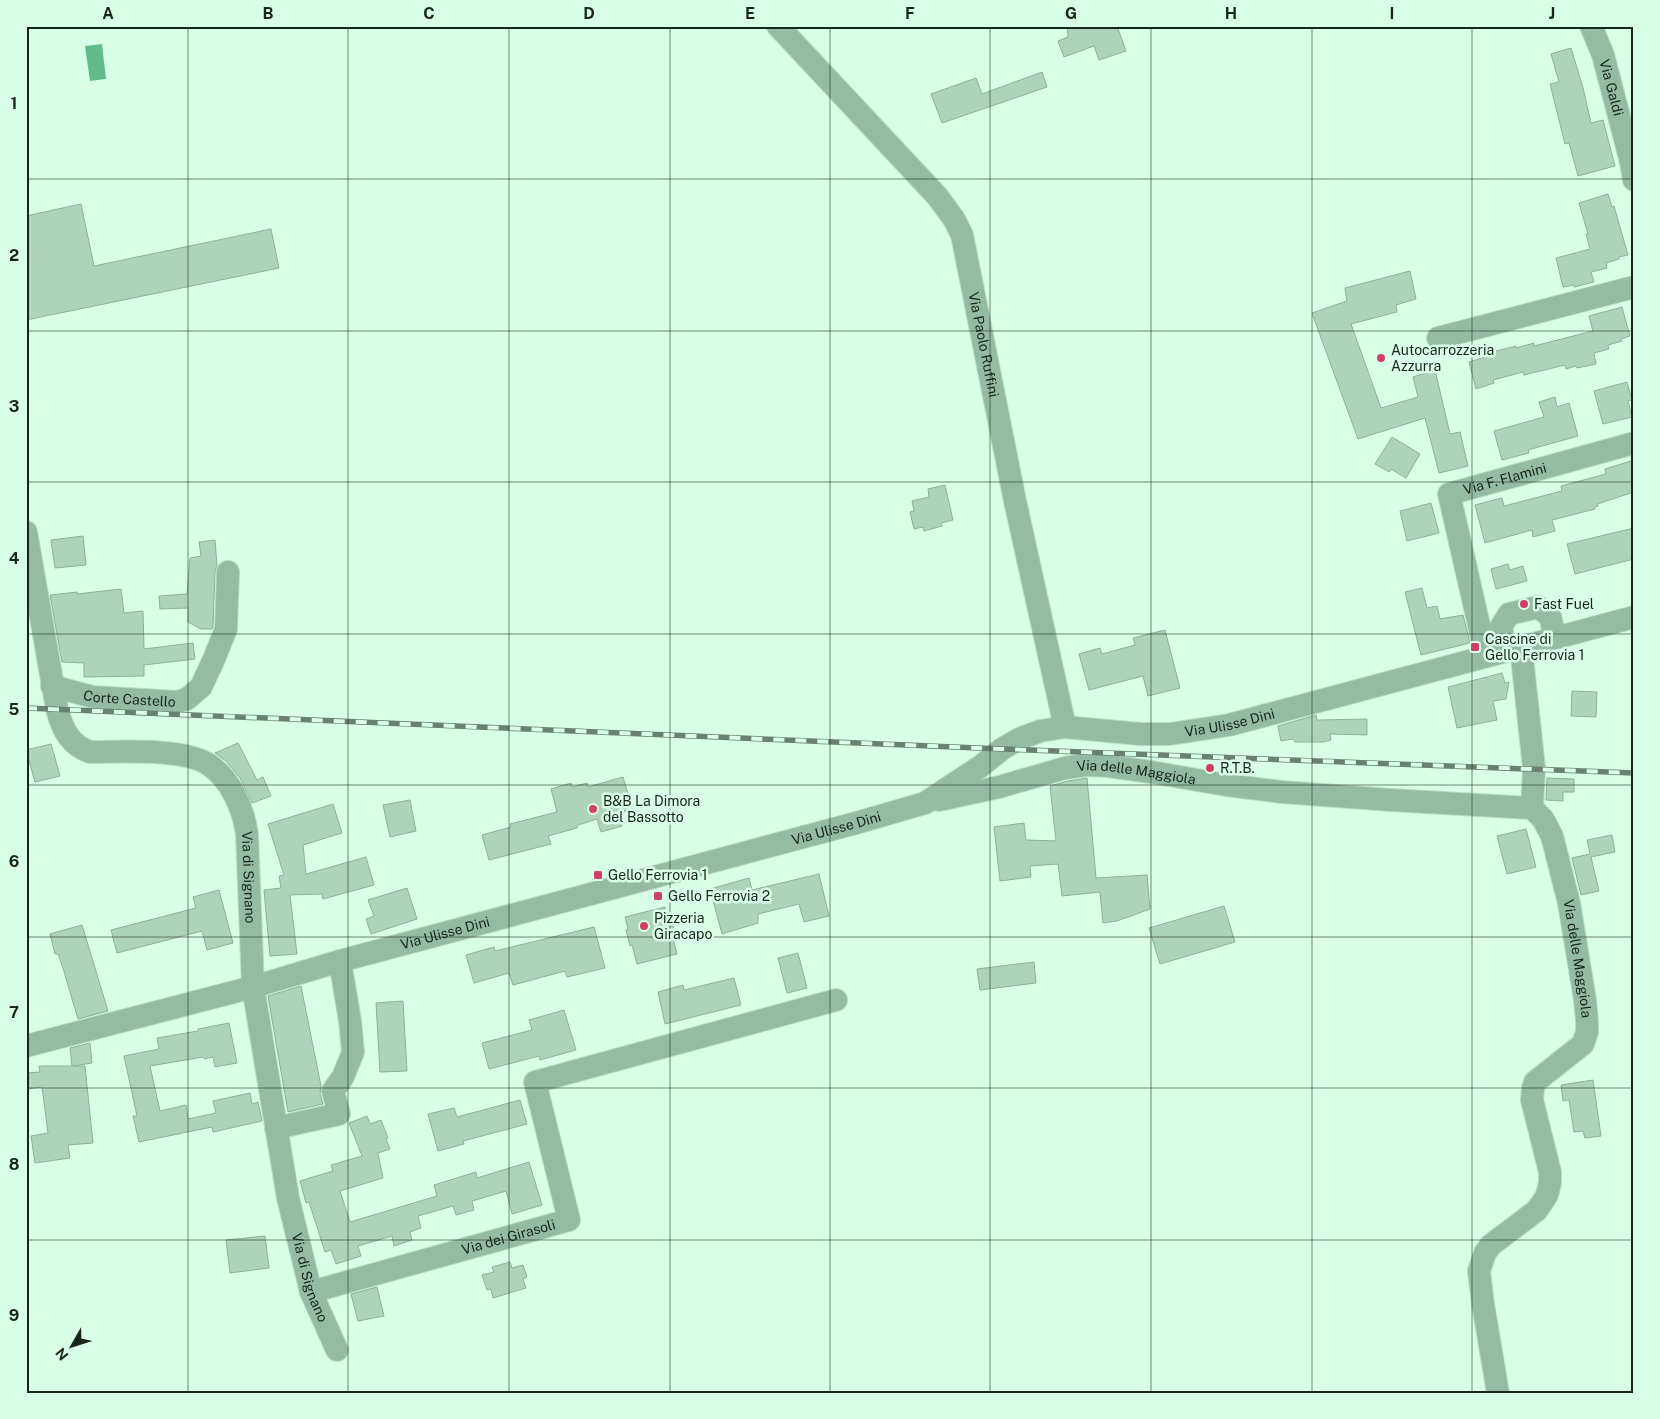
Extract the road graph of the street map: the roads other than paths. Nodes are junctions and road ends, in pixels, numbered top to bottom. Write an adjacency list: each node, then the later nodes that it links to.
1 (778, 26): 13 (street, Via Paolo Ruffini)
2 (1591, 26): 3 (street, Via Galdi)
3 (1634, 180)
4 (1634, 287): 5 (street)
5 (1438, 338)
6 (1634, 444): 11 (street, Via F. Flamini)
7 (26, 532): 12 (street, Via di Signano)
8 (228, 572): 12 (street, Corte Castello)
9 (1634, 617): 10 (street, Via Ulisse Dini)
10 (1555, 638): 11 (street, Via Ulisse Dini); 11 (street)
11 (1505, 652): 13 (street, Via Ulisse Dini); 15 (street)
12 (52, 686): 17 (street, Via di Signano)
13 (1065, 727): 14 (street, Via Ulisse Dini)
14 (925, 803): 15 (street, Via delle Maggiola); 16 (street, Via Ulisse Dini)
15 (1532, 808): 23 (street, Via delle Maggiola)
16 (340, 961): 17 (street, Via Ulisse Dini); 20 (street)
17 (253, 987): 19 (street, Via Ulisse Dini); 20 (street, Via di Signano)
18 (836, 1000): 21 (street, Via dei Girasoli)
19 (26, 1046)
20 (276, 1128): 21 (street, Via di Signano)
21 (311, 1292): 22 (street, Via di Signano)
22 (338, 1350)
23 (1498, 1393)

